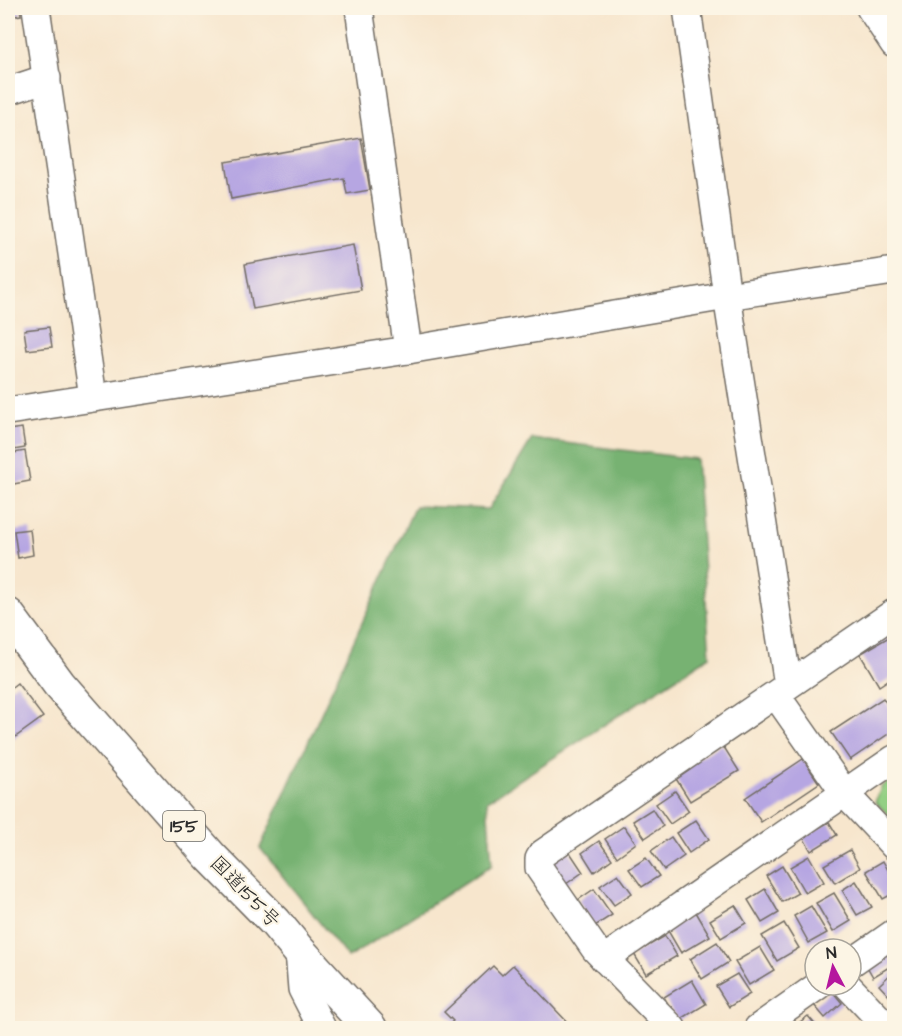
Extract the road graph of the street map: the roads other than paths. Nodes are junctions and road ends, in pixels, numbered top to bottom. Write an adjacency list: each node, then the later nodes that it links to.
1 (36, 8): 6 (street)
2 (359, 8): 10 (street)
3 (687, 8): 9 (street)
4 (870, 8): 5 (street)
5 (894, 44)
6 (47, 78): 7 (street); 11 (street)
7 (8, 91)
8 (894, 271): 9 (street)
9 (727, 296): 10 (street); 15 (street)
10 (408, 350): 11 (street)
11 (93, 397): 12 (street)
12 (8, 411)
13 (894, 613): 15 (street)
14 (8, 615): 20 (highway, 国道155号 / 155)
15 (782, 690): 17 (street); 22 (street)
16 (894, 759): 17 (street)
17 (846, 795): 18 (street); 22 (street)
18 (894, 846)
19 (894, 933): 21 (street)
20 (299, 951): 25 (street); 26 (highway, 国道155号 / 155)
21 (863, 955)
22 (604, 959): 27 (street)
23 (803, 997): 28 (street)
24 (858, 997): 29 (street)
25 (322, 1029)
26 (370, 1029)
27 (672, 1029)
28 (758, 1029)
29 (888, 1029)

